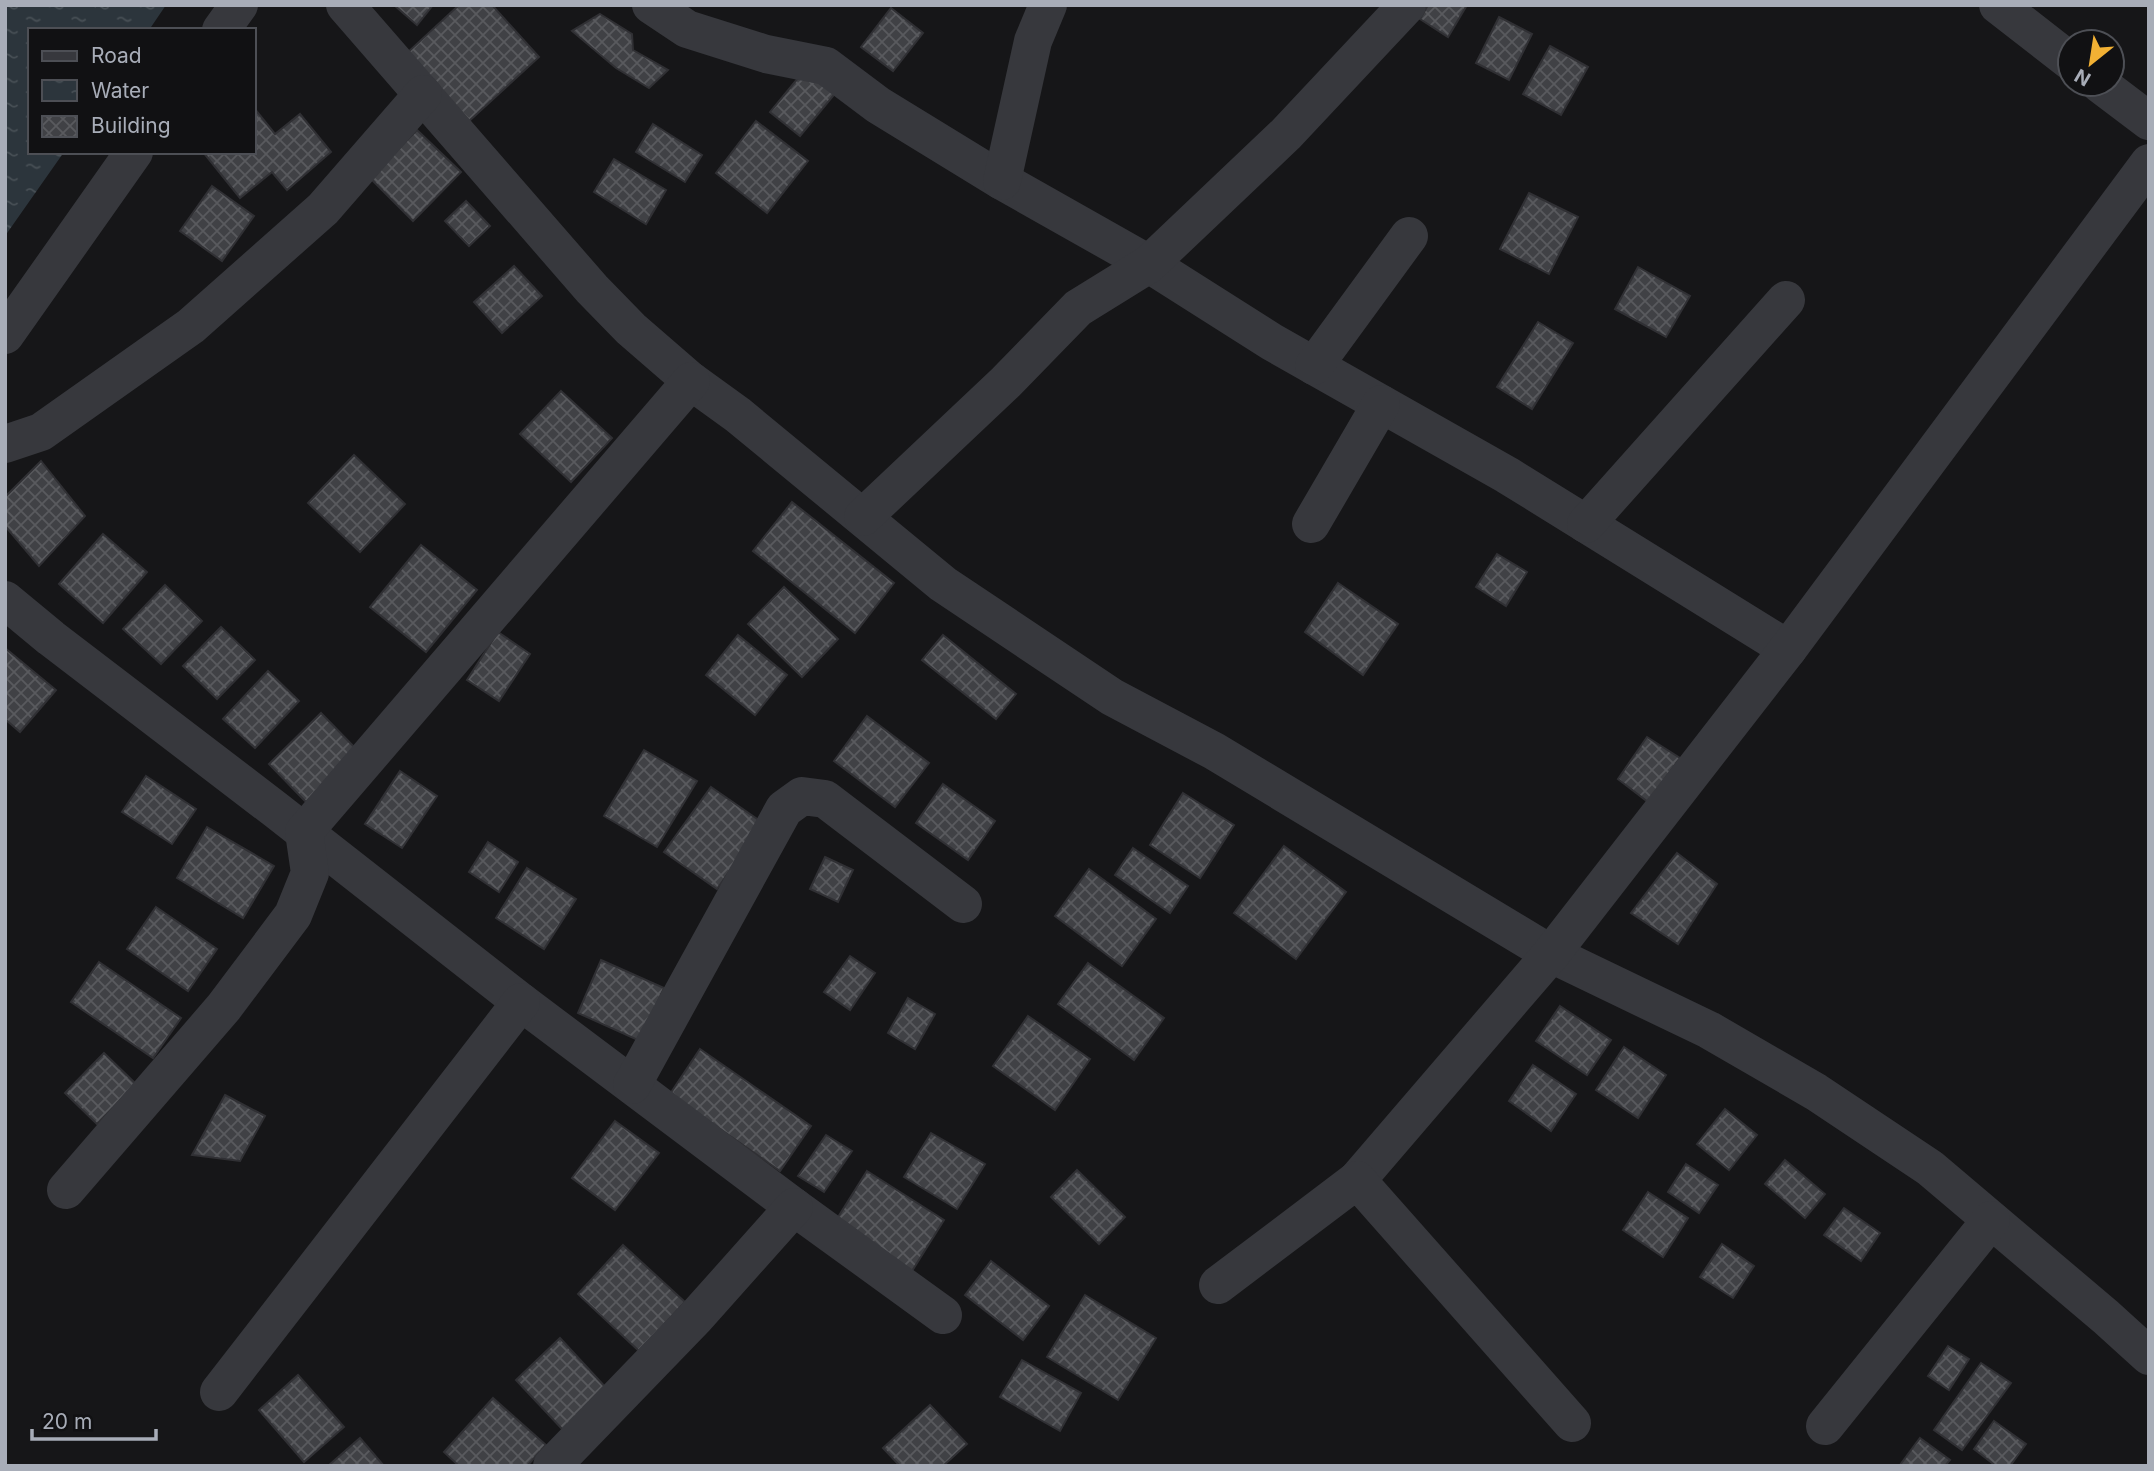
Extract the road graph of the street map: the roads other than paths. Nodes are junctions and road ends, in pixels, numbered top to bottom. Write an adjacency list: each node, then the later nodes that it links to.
1 (239, 5): 7 (street)
2 (345, 5): 9 (street)
3 (651, 5): 14 (street)
4 (1048, 5): 14 (street)
5 (1407, 5): 16 (street)
6 (1998, 5): 8 (street)
7 (222, 28)
8 (2056, 50)
9 (423, 94): 20 (street); 22 (street)
10 (2119, 98): 11 (street)
11 (2149, 121)
12 (133, 154): 18 (street)
13 (2149, 163): 27 (street)
14 (1002, 181): 16 (street)
15 (1409, 236): 19 (street)
16 (1149, 264): 19 (street); 23 (street)
17 (1786, 300): 25 (street)
18 (5, 335)
19 (1314, 366): 21 (street)
20 (691, 381): 23 (street); 28 (street)
21 (1381, 404): 24 (street); 25 (street)
22 (5, 444)
23 (863, 517): 30 (street)
24 (1311, 524)
25 (1586, 524): 27 (street)
26 (5, 600): 28 (street)
27 (1788, 649): 30 (street)
28 (303, 832): 31 (street); 34 (street)
29 (963, 904): 32 (street)
30 (1551, 954): 33 (street); 36 (street)
31 (521, 1002): 32 (street); 40 (street)
32 (632, 1085): 35 (street)
33 (1357, 1180): 37 (street); 41 (street)
34 (66, 1190)
35 (794, 1207): 38 (street); 43 (street)
36 (1991, 1220): 39 (street); 42 (street)
37 (1218, 1284)
38 (943, 1315)
39 (2149, 1356)
40 (219, 1392)
41 (1572, 1423)
42 (1825, 1426)
43 (552, 1466)

